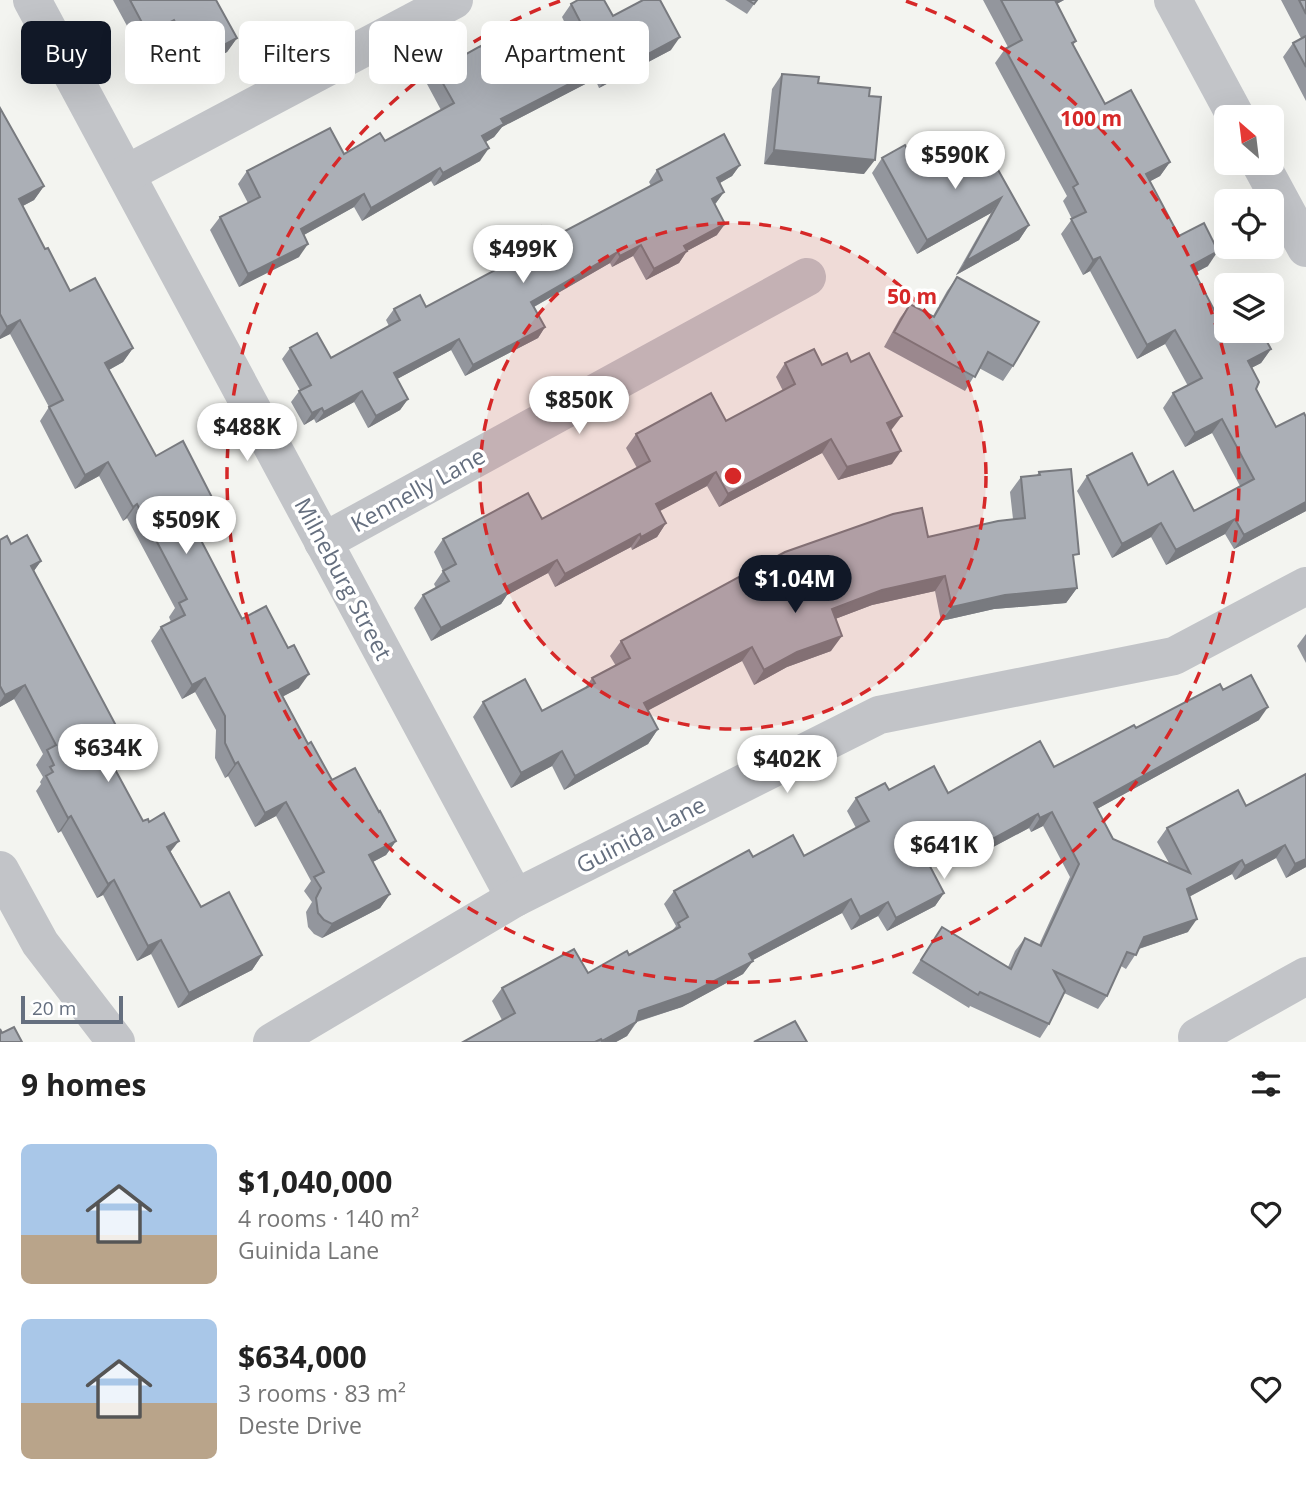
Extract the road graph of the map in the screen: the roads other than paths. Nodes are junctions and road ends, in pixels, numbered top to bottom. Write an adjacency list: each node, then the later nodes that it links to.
1 (32, 0): 5 (street, Milneburg Street)
2 (454, 0): 5 (street)
3 (1173, 0): 4 (street)
4 (1230, 105)
5 (126, 174): 9 (street, Milneburg Street)
6 (1266, 175): 7 (street)
7 (1306, 248)
8 (807, 277): 9 (street, Kennelly Lane)
9 (323, 542): 12 (street, Milneburg Street)
10 (1306, 586): 12 (street, Guinida Lane)
11 (0, 870): 15 (street)
12 (515, 898): 16 (street, Guinida Lane)
13 (1306, 975): 14 (street)
14 (1198, 1039)
15 (116, 1042)
16 (272, 1042)

